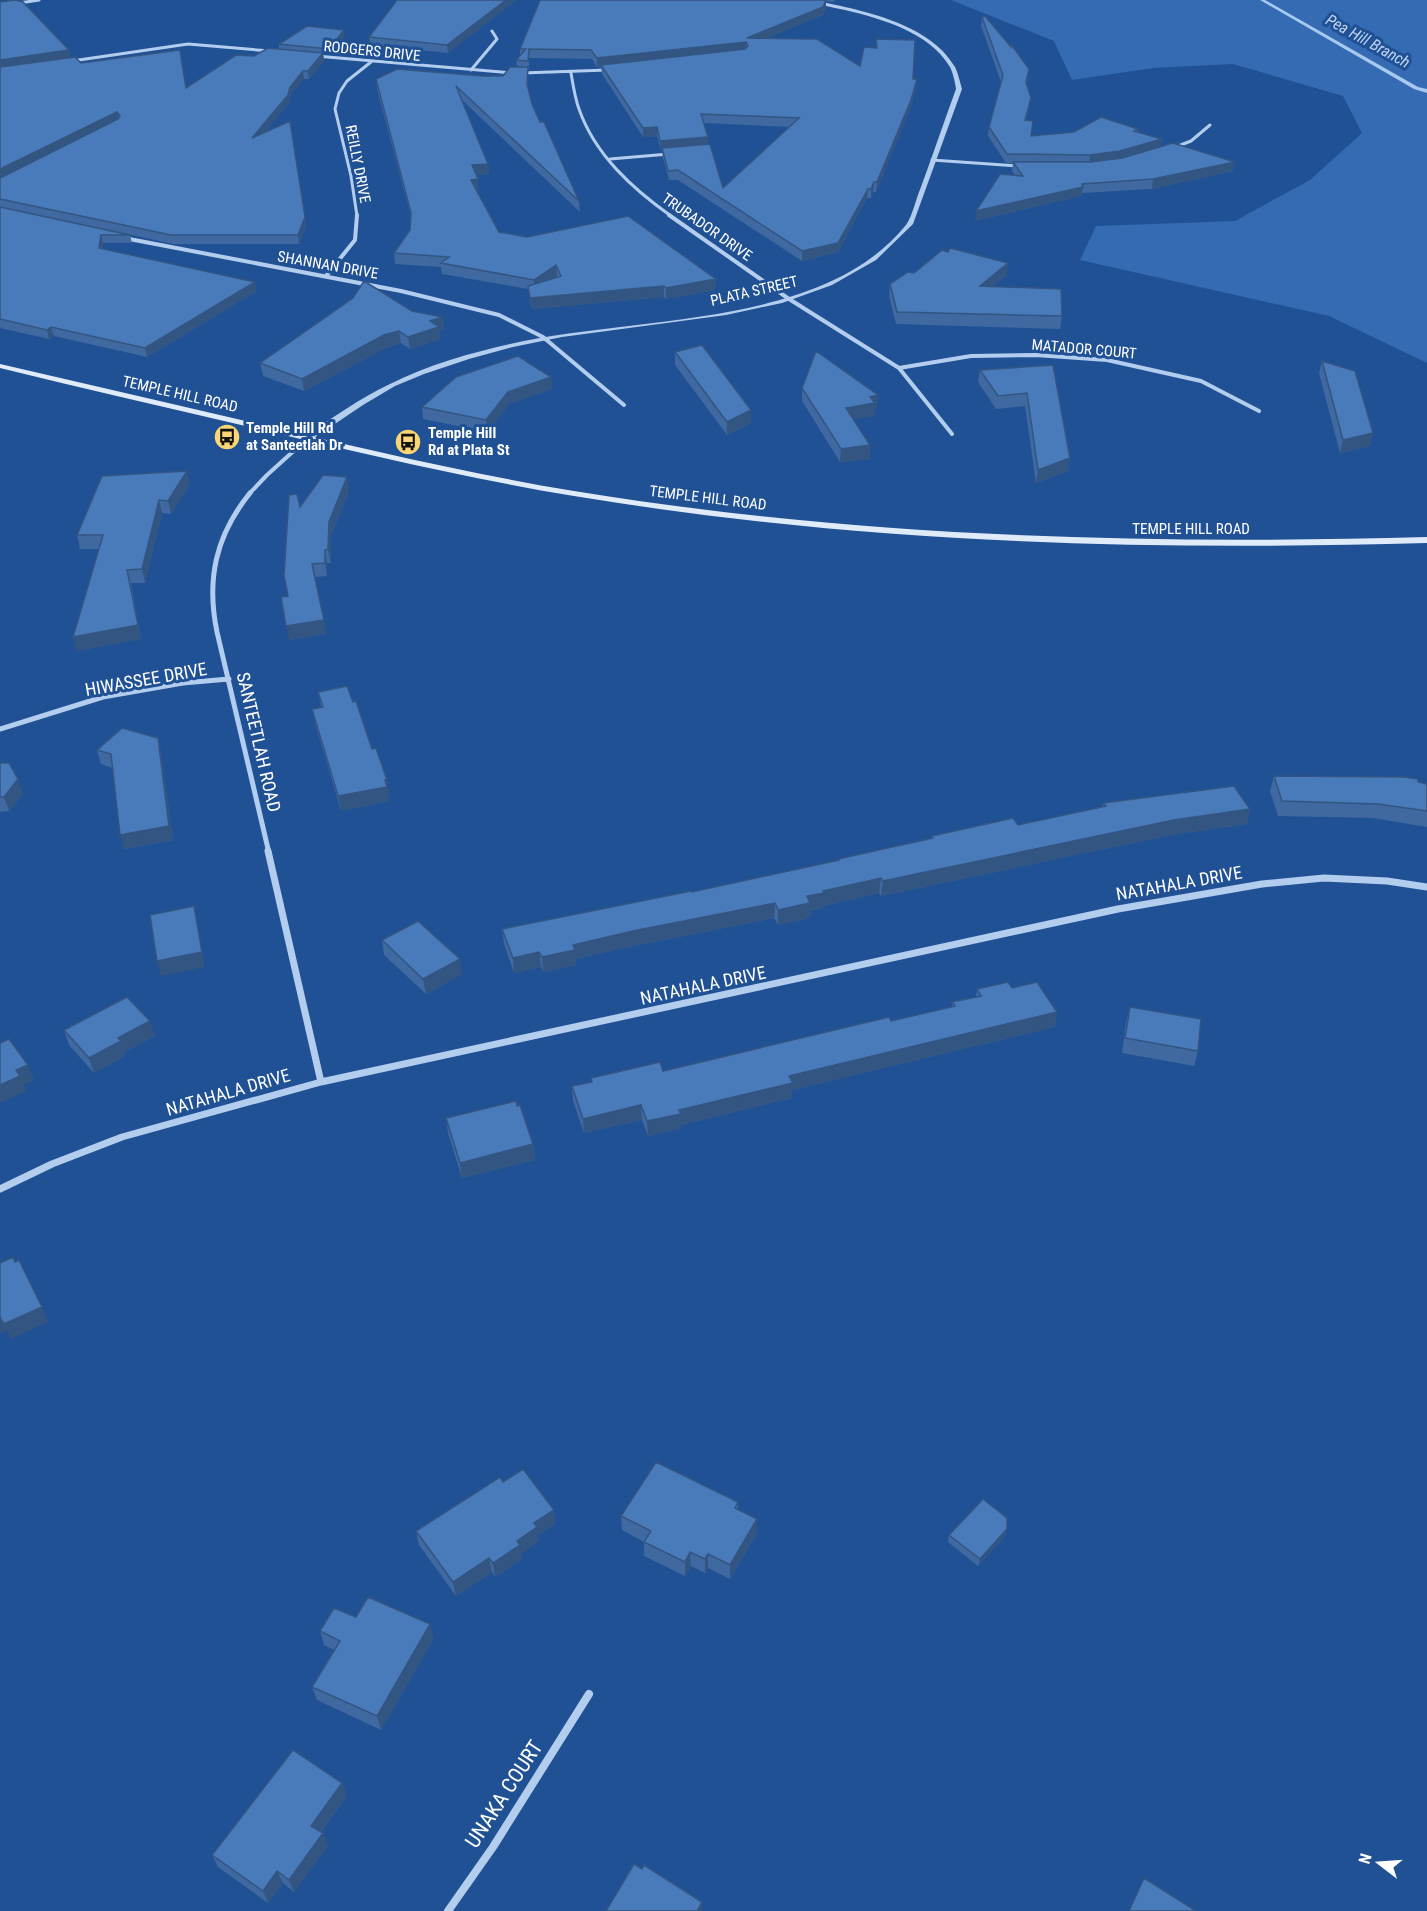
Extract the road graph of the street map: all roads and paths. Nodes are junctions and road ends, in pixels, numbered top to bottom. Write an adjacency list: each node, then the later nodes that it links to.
1 (39, 0): 3 (street)
2 (807, 0): 16 (street, PLATA STREET)
3 (0, 6)
4 (492, 30): 10 (street)
5 (279, 52): 7 (street)
6 (314, 55): 8 (street, RODGERS DRIVE)
7 (66, 62)
8 (371, 62): 10 (street, RODGERS DRIVE); 19 (street, REILLY DRIVE)
9 (618, 69): 11 (street, RODGERS DRIVE)
10 (471, 70): 11 (street, RODGERS DRIVE)
11 (571, 73): 15 (street, TRUBADOR DRIVE)
12 (1210, 125): 13 (street)
13 (1172, 149)
14 (679, 153): 15 (street)
15 (610, 159): 20 (street, TRUBADOR DRIVE)
16 (932, 160): 17 (street); 20 (street, PLATA STREET)
17 (1022, 166)
18 (112, 235): 19 (street, SHANNAN DRIVE)
19 (326, 276): 21 (street, SHANNAN DRIVE)
20 (789, 299): 21 (street, PLATA STREET); 23 (street, TRUBADOR DRIVE)
21 (543, 337): 24 (street, SHANNAN DRIVE); 27 (street, PLATA STREET)
22 (0, 366): 27 (main road, TEMPLE HILL ROAD)
23 (899, 368): 25 (street, MATADOR COURT); 26 (street, TRUBADOR DRIVE)
24 (624, 405)
25 (1259, 411)
26 (952, 434)
27 (308, 438): 28 (main road, TEMPLE HILL ROAD); 29 (street, SANTEETLAH ROAD)
28 (1427, 540)
29 (229, 679): 30 (street, HIWASSEE DRIVE); 32 (street, SANTEETLAH ROAD)
30 (0, 729)
31 (1427, 886): 32 (street, NATAHALA DRIVE)
32 (321, 1082): 33 (street, NATAHALA DRIVE)
33 (0, 1189)
34 (589, 1694): 35 (street, UNAKA COURT)
35 (448, 1911)

